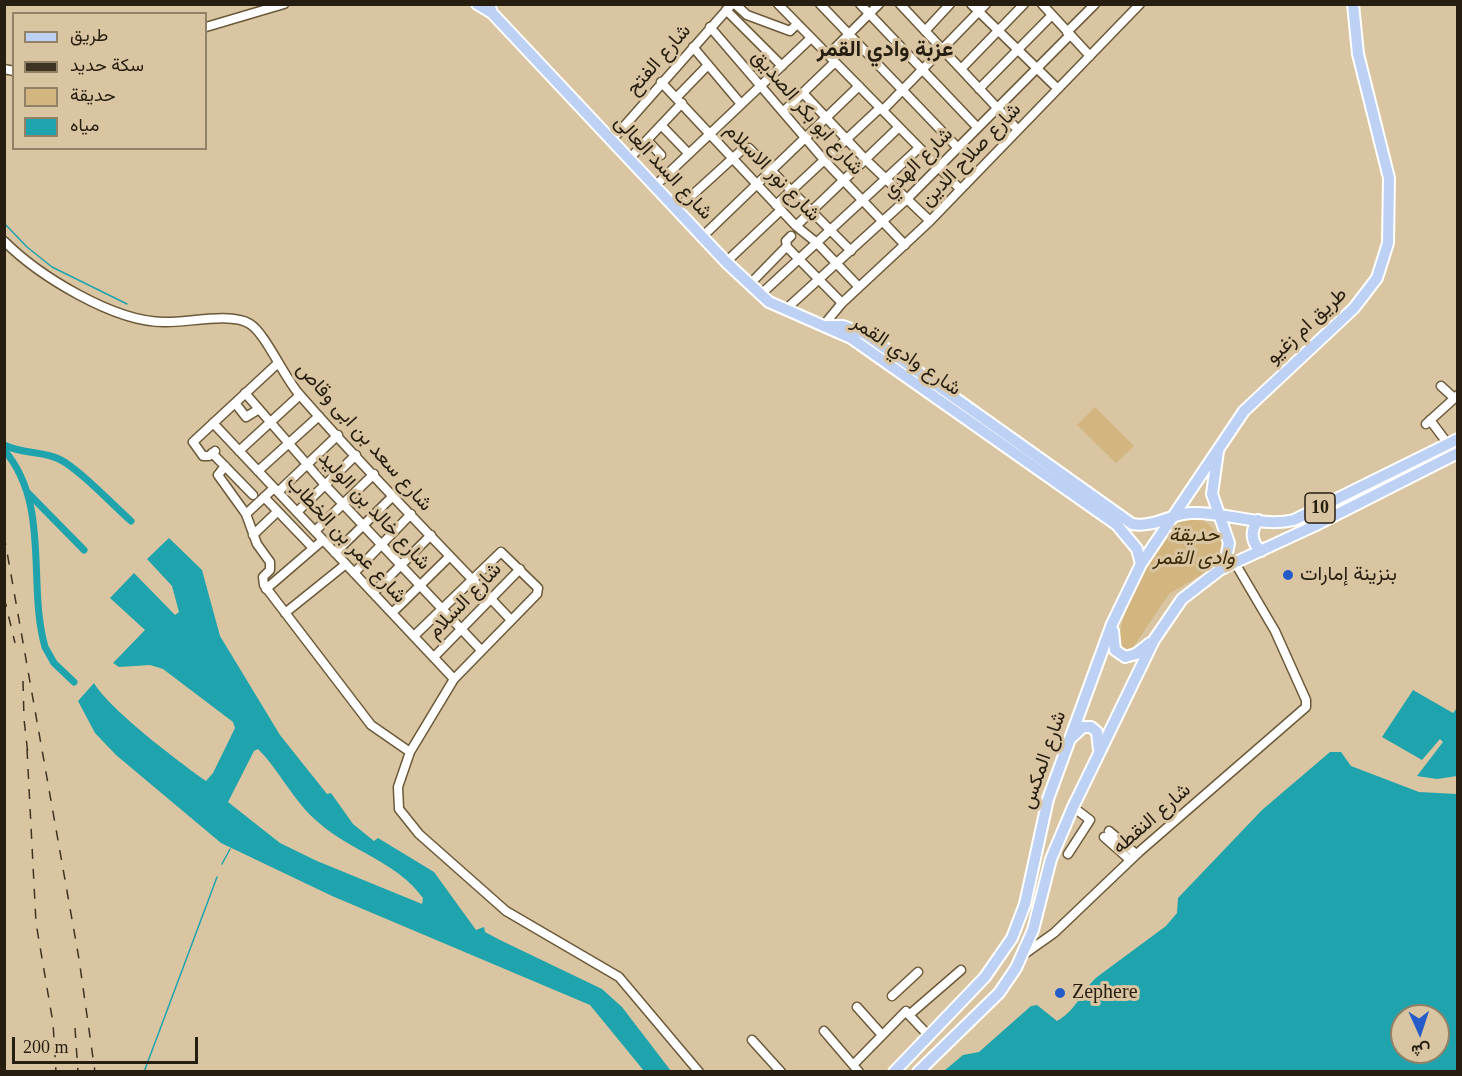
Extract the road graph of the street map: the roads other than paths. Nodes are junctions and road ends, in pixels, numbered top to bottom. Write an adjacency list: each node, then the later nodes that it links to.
1 (284, 4): 23 (street)
2 (477, 4): 16 (main road, شارع السد العالى)
3 (778, 4): 22 (street)
4 (820, 4): 27 (street)
5 (860, 4): 19 (street)
6 (879, 4): 19 (street)
7 (950, 4): 25 (street)
8 (971, 4): 18 (street)
9 (986, 4): 18 (street)
10 (1024, 4): 26 (street)
11 (1095, 4): 28 (street, شارع الهدي)
12 (1353, 4): 118 (main road, طريق ام زغيو)
13 (1137, 5): 34 (street, شارع صلاح الدين)
14 (731, 6): 20 (street); 21 (street); 24 (street, شارع الفتح)
15 (906, 6): 25 (street)
16 (491, 9): 60 (main road, شارع السد العالى)
17 (1048, 9): 28 (street); 32 (street)
18 (979, 12): 26 (street); 31 (street)
19 (869, 14): 27 (street); 40 (street)
20 (747, 15): 21 (street); 22 (street)
21 (739, 23): 37 (street)
22 (797, 24): 29 (street)
23 (207, 27)
24 (710, 27): 30 (street, شارع الفتح); 42 (street, شارع ابو بكر الصديق)
25 (925, 31): 31 (street)
26 (998, 31): 32 (street); 38 (street)
27 (849, 34): 33 (street); 46 (street)
28 (1069, 34): 34 (street); 39 (street, شارع الهدي)
29 (812, 38): 33 (street); 37 (street)
30 (693, 47): 36 (street); 41 (street, شارع الفتح)
31 (942, 50): 38 (street); 40 (street)
32 (1017, 50): 39 (street); 44 (street)
33 (828, 55): 35 (street)
34 (1090, 56): 45 (street, شارع صلاح الدين)
35 (835, 62): 43 (street); 47 (street)
36 (708, 66): 48 (street); 49 (street)
37 (782, 66): 42 (street)
38 (961, 69): 44 (street)
39 (1036, 69): 45 (street); 50 (street, شارع الهدي)
40 (922, 70): 46 (street); 56 (street)
41 (661, 82): 48 (street, شارع نور الاسلام); 60 (street, شارع الفتح)
42 (761, 85): 49 (street); 52 (street, شارع ابو بكر الصديق)
43 (859, 86): 51 (street); 53 (street)
44 (979, 89): 50 (street)
45 (1058, 89): 57 (street, شارع صلاح الدين)
46 (902, 90): 51 (street); 63 (street)
47 (803, 93): 52 (street); 53 (street)
48 (679, 101): 54 (street); 58 (street, شارع نور الاسلام)
49 (741, 104): 58 (street)
50 (997, 108): 56 (street, شارع الهدي); 57 (street)
51 (881, 109): 55 (street); 62 (street)
52 (784, 111): 59 (street, شارع ابو بكر الصديق)
53 (827, 118): 59 (street); 62 (street)
54 (661, 125): 61 (street); 65 (street)
55 (899, 127): 64 (street); 69 (street)
56 (977, 127): 63 (street, شارع الهدي)
57 (1018, 130): 77 (street, شارع صلاح الدين)
58 (710, 133): 65 (street); 68 (street, شارع نور الاسلام)
59 (807, 138): 70 (street, شارع ابو بكر الصديق); 72 (street)
60 (612, 140): 67 (main road, شارع السد العالى)
61 (647, 140): 66 (street); 67 (street)
62 (846, 140): 69 (street); 70 (street)
63 (957, 147): 71 (street, شارع الهدي)
64 (919, 148): 71 (street); 73 (street)
65 (689, 154): 76 (street)
66 (661, 155)
67 (630, 158): 76 (main road, شارع السد العالى)
68 (733, 158): 72 (street); 75 (street, شارع نور الاسلام); 82 (street)
69 (865, 159): 73 (street); 74 (street)
70 (825, 161): 74 (street, شارع ابو بكر الصديق); 78 (street)
71 (938, 167): 77 (street); 79 (street, شارع الهدي)
72 (772, 171): 75 (street); 78 (street)
73 (886, 179): 79 (street); 80 (street)
74 (843, 181): 80 (street, شارع ابو بكر الصديق); 83 (street)
75 (758, 185): 81 (street, شارع نور الاسلام); 89 (street)
76 (656, 186): 82 (main road, شارع السد العالى)
77 (960, 189): 84 (street, شارع صلاح الدين)
78 (792, 190): 81 (street); 83 (street)
79 (907, 199): 84 (street); 85 (street, شارع الهدي)
80 (863, 201): 85 (street, شارع ابو بكر الصديق); 87 (street)
81 (779, 207): 86 (street, شارع نور الاسلام); 96 (street)
82 (677, 209): 89 (main road, شارع السد العالى)
83 (812, 210): 86 (street); 87 (street)
84 (930, 220): 92 (street, شارع صلاح الدين)
85 (882, 222): 92 (street, شارع ابو بكر الصديق); 94 (street, شارع الهدي)
86 (796, 226): 91 (street, شارع نور الاسلام)
87 (832, 230): 91 (street); 94 (street)
88 (791, 236): 93 (street)
89 (702, 237): 96 (main road, شارع السد العالى)
90 (4, 241): 105 (street, شارع سعد بن ابى وقاص)
91 (817, 243): 95 (street); 97 (street, شارع نور الاسلام)
92 (905, 244): 100 (street, شارع صلاح الدين)
93 (787, 247): 95 (street); 99 (street)
94 (851, 251): 97 (street, شارع الهدي)
95 (800, 260): 98 (street); 101 (street)
96 (726, 262): 99 (main road, شارع السد العالى)
97 (837, 263): 98 (street, شارع الهدي); 100 (street, شارع نور الاسلام)
98 (820, 280): 102 (street); 103 (street, شارع الهدي)
99 (749, 285): 101 (main road, شارع السد العالى)
100 (860, 287): 102 (street, شارع صلاح الدين)
101 (760, 295): 103 (main road, شارع السد العالى)
102 (842, 303): 104 (street, شارع صلاح الدين)
103 (785, 310): 104 (main road, شارع السد العالى)
104 (823, 326): 141 (main road, شارع وادي القمر); 155 (main road, شارع وادي القمر)
105 (277, 364): 107 (street); 108 (street, شارع سعد بن ابى وقاص)
106 (1441, 386): 109 (street)
107 (245, 393): 110 (street); 111 (street, شارع خالد بن الوليد)
108 (300, 395): 112 (street, شارع سعد بن ابى وقاص); 113 (street)
109 (1456, 397): 116 (street)
110 (235, 403): 111 (street); 114 (street)
111 (259, 409): 113 (street, شارع خالد بن الوليد)
112 (319, 416): 115 (street, شارع سعد بن ابى وقاص); 117 (street)
113 (270, 422): 117 (street, شارع خالد بن الوليد); 119 (street)
114 (213, 423): 119 (street, شارع عمر بن الخطاب); 124 (street)
115 (338, 435): 121 (street, شارع سعد بن ابى وقاص); 123 (street)
116 (1453, 442): 122 (main road, 10)
117 (289, 443): 123 (street, شارع خالد بن الوليد); 126 (street)
118 (1219, 447): 140 (main road); 141 (main road, شارع المكس)
119 (239, 451): 126 (street, شارع عمر بن الخطاب)
120 (1458, 453): 125 (main road, 10)
121 (356, 455): 127 (street, شارع سعد بن ابى وقاص); 129 (street)
122 (1425, 455): 125 (main road); 142 (main road, 10)
123 (307, 464): 129 (street, شارع خالد بن الوليد); 131 (street)
124 (225, 466): 128 (street); 130 (street)
125 (1432, 466): 150 (main road, 10)
126 (258, 471): 131 (street, شارع عمر بن الخطاب)
127 (374, 474): 133 (street, شارع سعد بن ابى وقاص); 135 (street)
128 (239, 481): 130 (street); 132 (street)
129 (325, 485): 135 (street, شارع خالد بن الوليد); 137 (street)
130 (230, 489): 138 (street)
131 (276, 490): 134 (street); 137 (street, شارع عمر بن الخطاب)
132 (253, 495)
133 (394, 495): 139 (street, شارع سعد بن ابى وقاص); 143 (street)
134 (264, 497): 136 (street); 138 (street)
135 (343, 504): 143 (street, شارع خالد بن الوليد); 144 (street)
136 (277, 512): 145 (street); 149 (street)
137 (297, 512): 144 (street, شارع عمر بن الخطاب)
138 (246, 514): 145 (street)
139 (411, 514): 146 (street, شارع سعد بن ابى وقاص); 148 (street)
140 (1218, 516): 141 (main road, 10); 142 (main road, 10); 157 (main road)
141 (1170, 520): 155 (main road, شارع المكس)
142 (1258, 520): 150 (main road)
143 (363, 525): 148 (street, شارع خالد بن الوليد); 151 (street)
144 (315, 531): 147 (street, شارع عمر بن الخطاب)
145 (253, 535): 162 (street)
146 (430, 535): 152 (street, شارع سعد بن ابى وقاص); 156 (street)
147 (323, 540): 149 (street); 151 (street, شارع عمر بن الخطاب)
148 (381, 545): 156 (street, شارع خالد بن الوليد); 159 (street)
149 (313, 548): 162 (street)
150 (1261, 551): 153 (main road, 10)
151 (335, 553): 154 (street, شارع عمر بن الخطاب)
152 (450, 556): 160 (street, شارع سعد بن ابى وقاص); 161 (street)
153 (1235, 563): 157 (main road); 182 (street, شارع النقطه)
154 (346, 564): 159 (street, شارع عمر بن الخطاب); 166 (street)
155 (1141, 564): 169 (main road, شارع المكس)
156 (400, 565): 161 (street, شارع خالد بن الوليد); 163 (street)
157 (1224, 568): 172 (main road)
158 (520, 569): 160 (street); 164 (street, شارع السلام); 168 (street)
159 (354, 573): 163 (street, شارع عمر بن الخطاب)
160 (472, 580): 164 (street, شارع سعد بن ابى وقاص); 165 (street)
161 (420, 585): 165 (street, شارع خالد بن الوليد); 167 (street)
162 (266, 589): 166 (street)
163 (373, 593): 167 (street, شارع عمر بن الخطاب)
164 (490, 599): 168 (street, شارع سعد بن ابى وقاص); 170 (street, شارع السلام)
165 (442, 609): 170 (street, شارع خالد بن الوليد); 171 (street)
166 (285, 613): 178 (street)
167 (392, 613): 171 (street, شارع عمر بن الخطاب)
168 (511, 620): 173 (street)
169 (1112, 624): 172 (main road); 176 (main road, شارع المكس)
170 (461, 629): 173 (street, شارع خالد بن الوليد); 174 (street, شارع السلام)
171 (414, 636): 174 (street, شارع عمر بن الخطاب)
172 (1154, 640): 177 (main road)
173 (481, 650): 175 (street)
174 (434, 657): 175 (street, شارع عمر بن الخطاب)
175 (454, 679): 178 (street)
176 (1068, 740): 177 (main road); 191 (main road, شارع المكس)
177 (1099, 750): 179 (main road)
178 (411, 752): 194 (street)
179 (1073, 807): 181 (street); 183 (main road)
180 (1106, 834): 182 (street)
181 (1068, 854)
182 (1133, 857): 183 (street, شارع النقطه)
183 (1023, 955): 197 (main road)
184 (961, 970): 188 (street)
185 (918, 972): 186 (street)
186 (892, 996)
187 (857, 1007): 190 (street)
188 (908, 1013): 190 (street); 191 (street)
189 (824, 1031): 193 (street)
190 (882, 1035): 193 (street)
191 (929, 1036): 196 (main road, شارع المكس)
192 (752, 1040): 195 (street)
193 (854, 1069)
194 (699, 1071)
195 (781, 1071)
196 (894, 1071)
197 (918, 1071)

